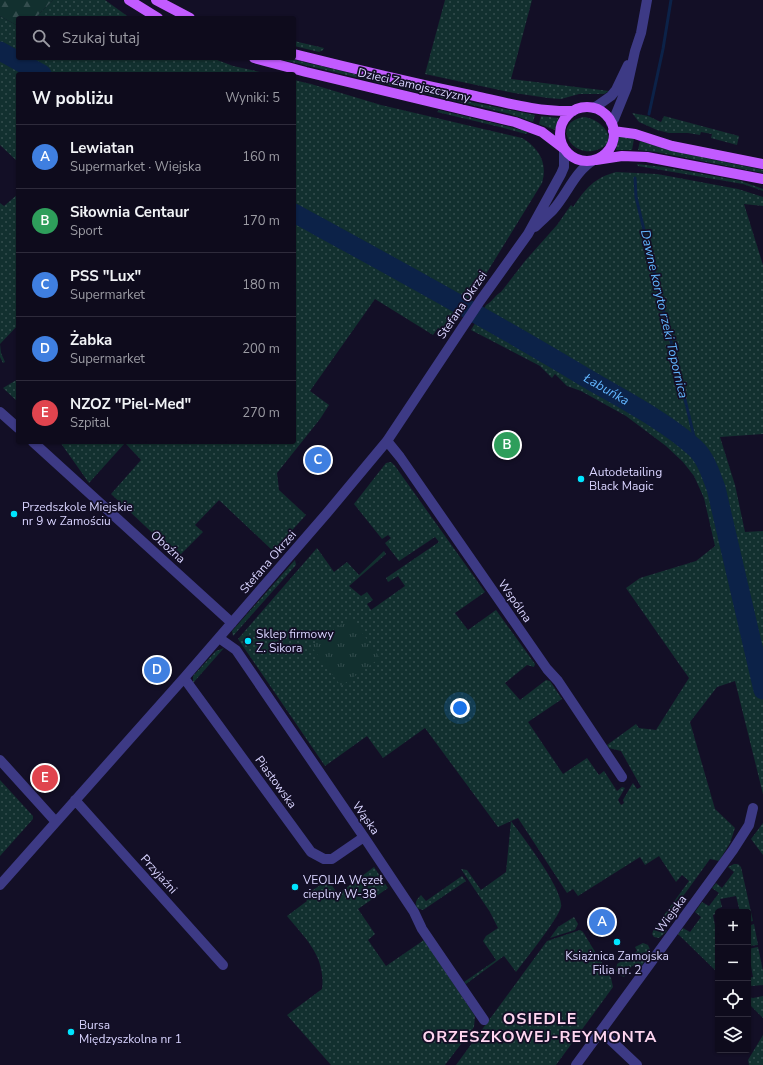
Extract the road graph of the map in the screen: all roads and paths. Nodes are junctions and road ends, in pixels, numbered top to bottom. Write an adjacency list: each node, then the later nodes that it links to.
1 (129, 0): 4 (main road)
2 (156, 0): 5 (main road)
3 (647, 0): 6 (street)
4 (155, 16)
5 (186, 16)
6 (635, 51): 9 (street); 11 (street)
7 (296, 54): 10 (main road, Dzieci Zamojszczyzny)
8 (262, 60): 12 (main road, Dzieci Zamojszczyzny)
9 (594, 108): 10 (main road); 11 (main road)
10 (573, 111): 12 (main road)
11 (612, 127): 13 (main road); 14 (main road)
12 (564, 148): 13 (main road); 16 (street, Stefana Okrzei)
13 (595, 160): 15 (main road); 16 (street, Stefana Okrzei)
14 (763, 164)
15 (763, 179)
16 (528, 234): 19 (street, Stefana Okrzei)
17 (0, 412): 18 (street)
18 (16, 426)
19 (387, 441): 21 (street, Stefana Okrzei); 25 (street, Wspólna)
20 (35, 444): 21 (street, Oboźna)
21 (232, 623): 22 (street, Stefana Okrzei)
22 (219, 638): 23 (street, Stefana Okrzei); 29 (street, Wąska)
23 (184, 678): 26 (street, Stefana Okrzei); 29 (street, Piastowska)
24 (0, 760): 28 (street)
25 (622, 777)
26 (75, 800): 28 (street, Stefana Okrzei); 31 (street, Przyjaźni)
27 (753, 808): 33 (street, Wiejska)
28 (56, 822): 30 (street, Stefana Okrzei)
29 (364, 837): 32 (street, Wąska)
30 (0, 885)
31 (223, 965)
32 (484, 1020)
33 (601, 1031): 34 (street, Wiejska); 35 (street)
34 (576, 1065)
35 (637, 1065)

